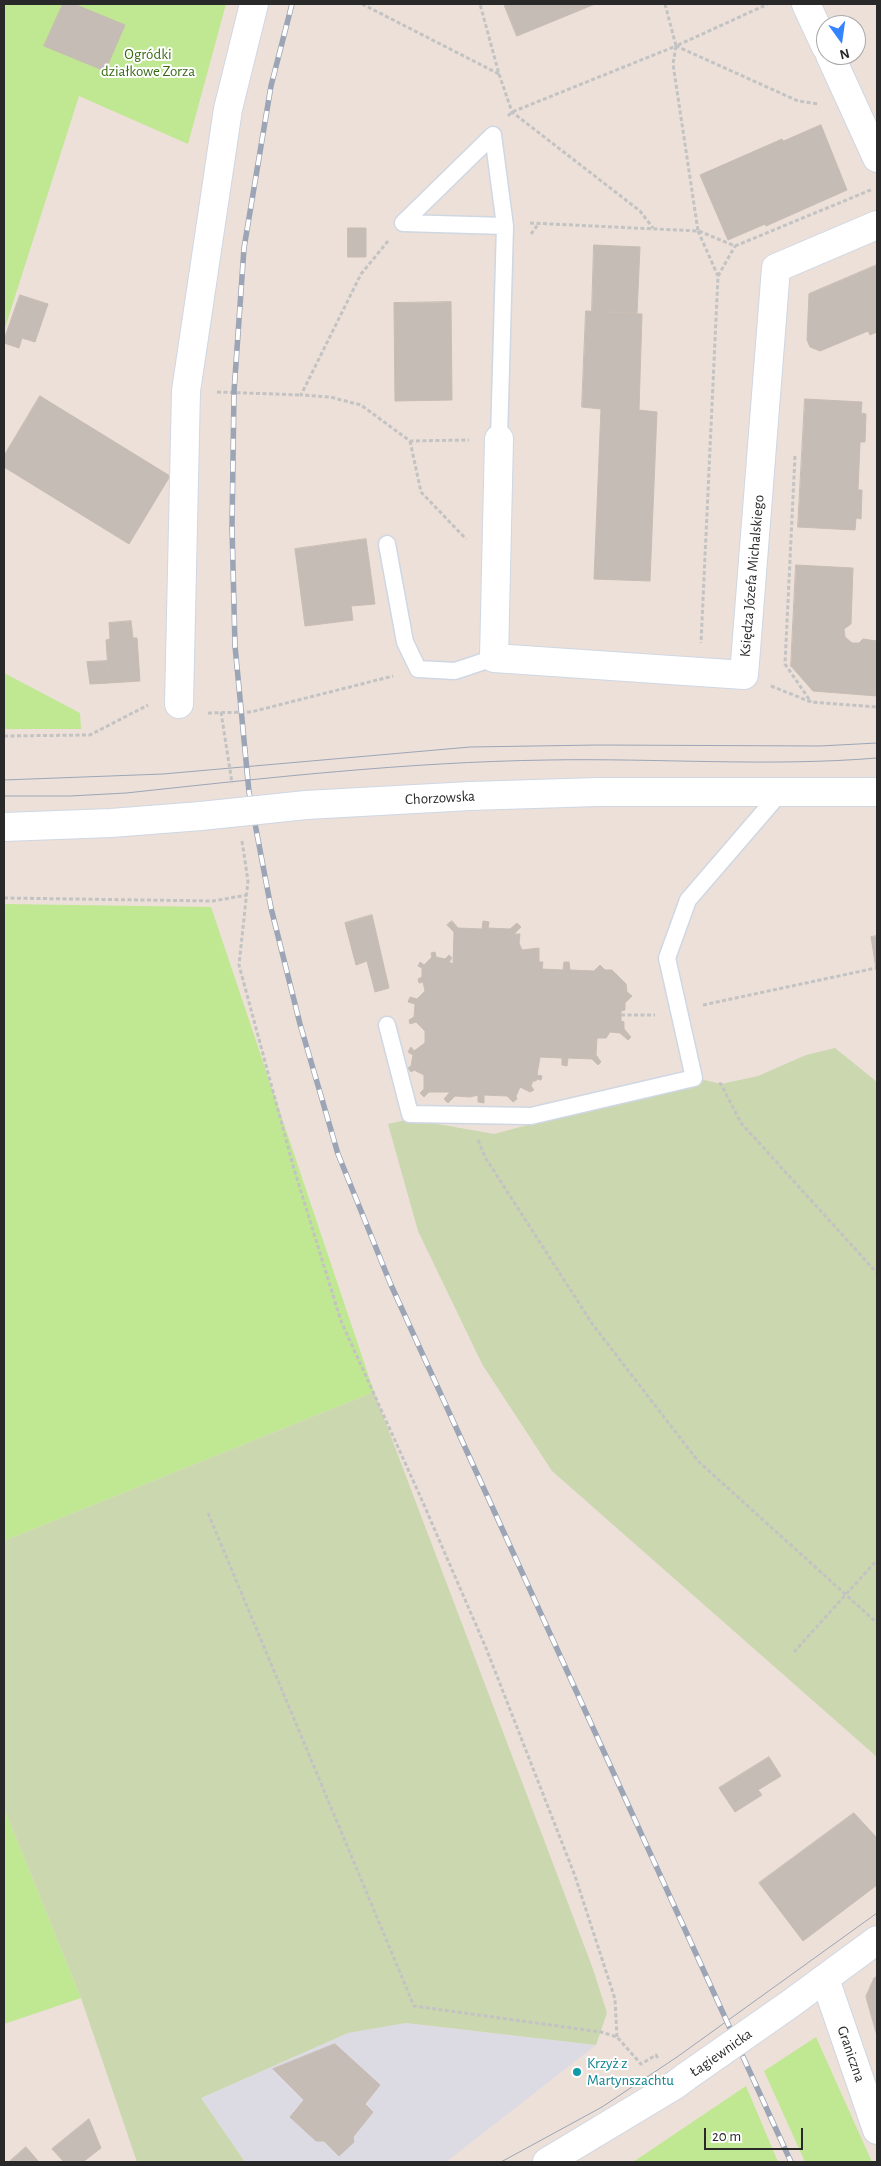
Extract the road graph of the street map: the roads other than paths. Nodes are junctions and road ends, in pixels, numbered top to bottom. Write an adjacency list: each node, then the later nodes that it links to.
1 (254, 4): 11 (street)
2 (806, 4): 3 (street)
3 (816, 26)
4 (835, 65): 5 (street)
5 (877, 158)
6 (877, 225): 10 (street, Księdza Józefa Michalskiego)
7 (504, 226): 7 (lane); 8 (lane)
8 (499, 439): 10 (street)
9 (387, 544): 10 (lane)
10 (494, 658)
11 (179, 704)
12 (781, 792): 13 (street, Chorzowska); 14 (street, Chorzowska, bridge); 15 (lane)
13 (877, 792)
14 (4, 827)
15 (387, 1025)
16 (877, 1940): 17 (street, Łagiewnicka)
17 (825, 1978): 18 (street, Graniczna); 19 (street, Łagiewnicka, bridge)
18 (877, 2130)
19 (548, 2162)

